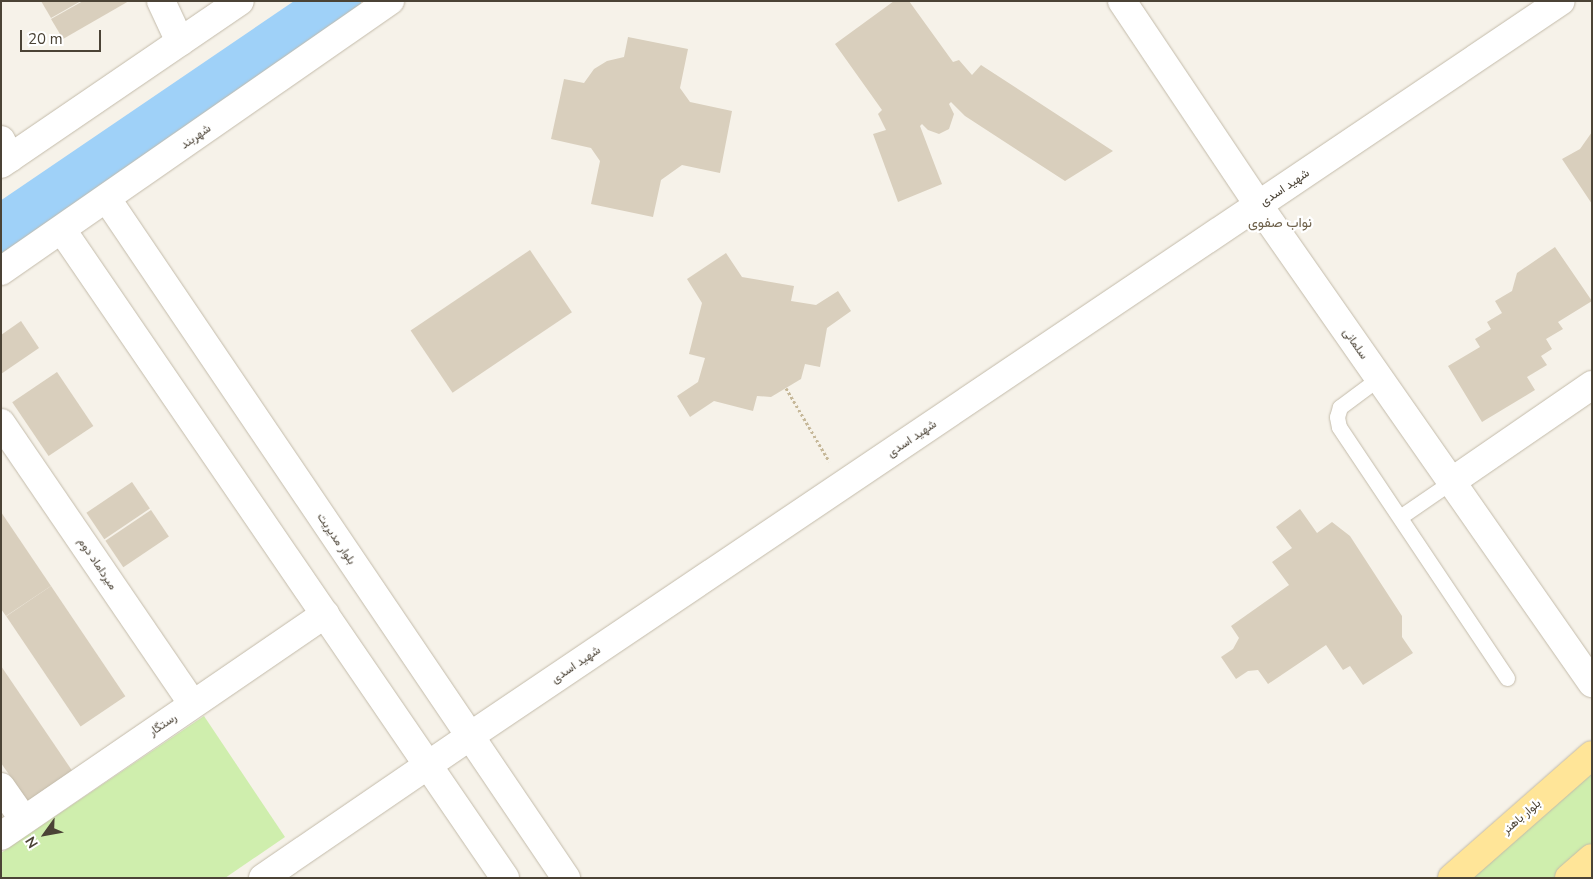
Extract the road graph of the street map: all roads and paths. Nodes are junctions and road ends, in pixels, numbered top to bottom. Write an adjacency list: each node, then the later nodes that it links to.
1 (161, 1): 6 (street)
2 (240, 1): 6 (street)
3 (390, 1): 8 (street, شهربند)
4 (1122, 1): 9 (street, سلمانی)
5 (1561, 1): 9 (street, شهید اسدی)
6 (180, 42): 7 (street)
7 (4, 154)
8 (107, 199): 10 (street, شهربند); 23 (street, بلوار مدیریت)
9 (1259, 206): 12 (street, سلمانی); 17 (street, شهید اسدی)
10 (62, 230): 11 (street, شهربند); 19 (street)
11 (1, 271)
12 (1379, 378): 16 (street, سلمانی); 18 (lane)
13 (1592, 385): 16 (street)
14 (786, 388): 17 (path)
15 (1, 423): 22 (street, میرداماد دوم)
16 (1451, 482): 18 (lane); 21 (street, سلمانی)
17 (844, 485): 23 (street, شهید اسدی)
18 (1400, 517): 20 (lane)
19 (325, 614): 22 (street, رستگار); 25 (street)
20 (1507, 678)
21 (1592, 684)
22 (193, 704): 27 (street, رستگار)
23 (470, 736): 25 (street, شهید اسدی); 32 (street, بلوار مدیریت)
24 (1592, 755): 33 (main road, بلوار باهنر)
25 (428, 765): 30 (street, شهید اسدی); 31 (street)
26 (1, 787): 27 (street)
27 (24, 820): 28 (street, رستگار)
28 (1, 836)
29 (1592, 858): 34 (main road)
30 (263, 878)
31 (505, 878)
32 (566, 878)
33 (1452, 878)
34 (1569, 878)

